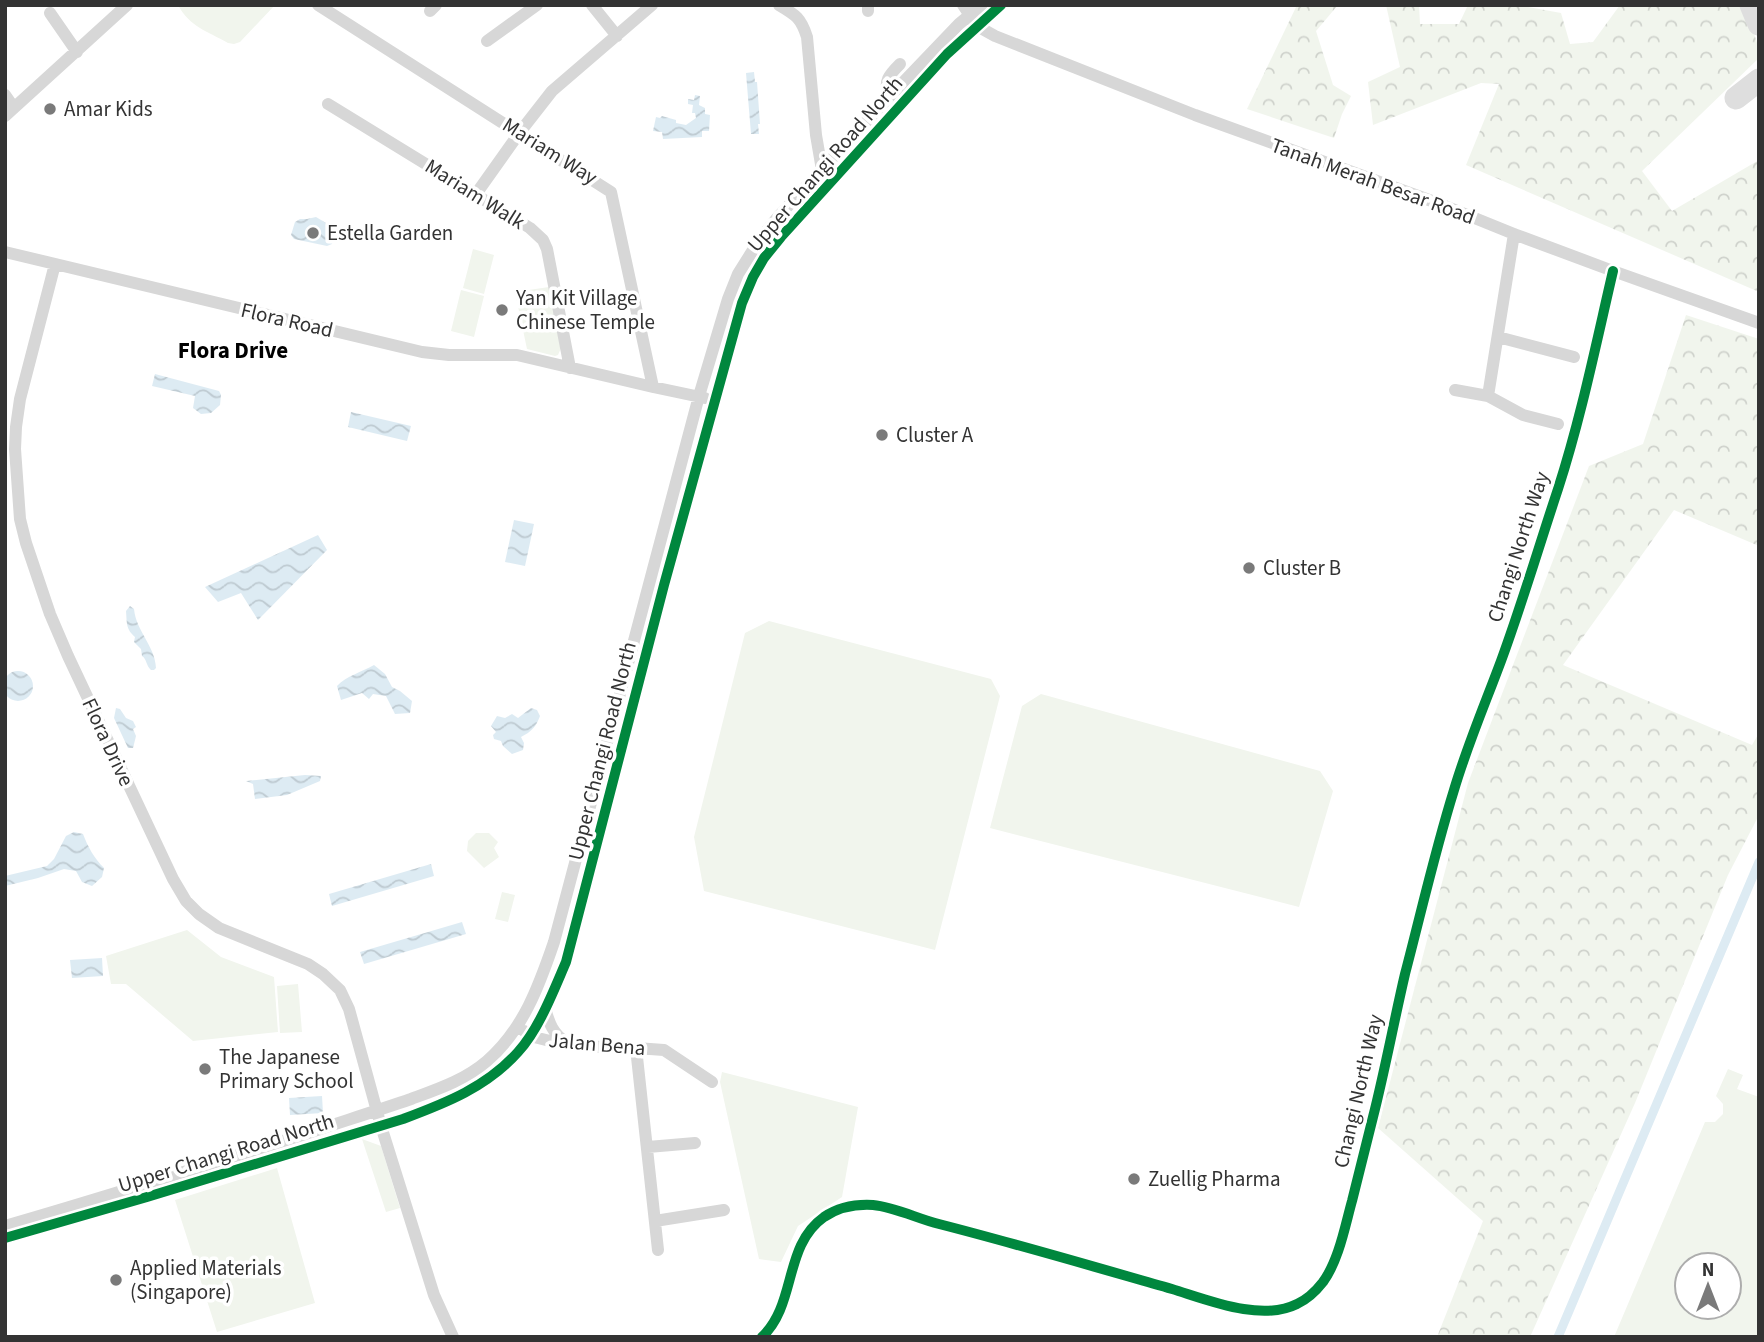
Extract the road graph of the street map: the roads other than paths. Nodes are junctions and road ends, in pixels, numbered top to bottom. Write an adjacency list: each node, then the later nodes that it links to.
1 (127, 5): 12 (street)
2 (318, 5): 18 (street, Mariam Way)
3 (537, 5): 11 (street)
4 (592, 5): 10 (street)
5 (652, 5): 10 (street)
6 (779, 5): 19 (street)
7 (1001, 5): 9 (street, Upper Changi Road North)
8 (50, 13): 12 (street)
9 (975, 14): 15 (street, Upper Changi Road North); 21 (street, Tanah Merah Besar Road); 33 (street, Upper Changi Road North)
10 (617, 36): 18 (street)
11 (487, 41)
12 (77, 51): 17 (street)
13 (900, 64): 15 (street, Upper Changi Road North)
14 (5, 95): 17 (street)
15 (889, 97): 19 (street, Upper Changi Road North)
16 (328, 104): 20 (street, Mariam Walk)
17 (10, 112)
18 (520, 132): 20 (street); 29 (street, Mariam Way)
19 (822, 170): 31 (street, Upper Changi Road North)
20 (477, 194): 28 (street, Mariam Walk)
21 (1514, 234): 24 (street, Tanah Merah Besar Road); 26 (street)
22 (5, 252): 23 (street, Flora Road)
23 (55, 264): 28 (street, Flora Road); 43 (street, Flora Drive)
24 (1614, 271): 25 (street, Tanah Merah Besar Road); 53 (street, Changi North Way)
25 (1759, 323)
26 (1498, 337): 27 (street); 32 (street)
27 (1574, 357)
28 (570, 368): 29 (street)
29 (653, 387): 31 (street)
30 (1455, 390): 32 (street)
31 (699, 396): 33 (street); 36 (street, Upper Changi Road North)
32 (1488, 396): 34 (street)
33 (716, 400): 35 (street, Upper Changi Road North)
34 (1558, 424)
35 (633, 708): 36 (street); 37 (street, Upper Changi Road North)
36 (614, 712): 38 (street, Upper Changi Road North)
37 (545, 1008): 39 (street, Upper Changi Road North); 40 (street)
38 (518, 1027): 39 (street, Jalan Bena); 43 (street, Upper Changi Road North)
39 (530, 1035): 40 (street, Jalan Bena); 44 (street, Upper Changi Road North)
40 (567, 1043): 41 (street, Jalan Bena)
41 (636, 1048): 42 (street, Jalan Bena); 46 (street)
42 (712, 1082)
43 (378, 1111): 44 (street, Flora Drive); 49 (street, Upper Changi Road North)
44 (382, 1126): 50 (street, Upper Changi Road North); 52 (street, Flora Drive)
45 (695, 1143): 46 (street)
46 (648, 1147): 48 (street)
47 (724, 1210): 48 (street)
48 (655, 1221): 51 (street)
49 (5, 1226)
50 (5, 1238)
51 (659, 1250)
52 (453, 1337)
53 (762, 1337)

